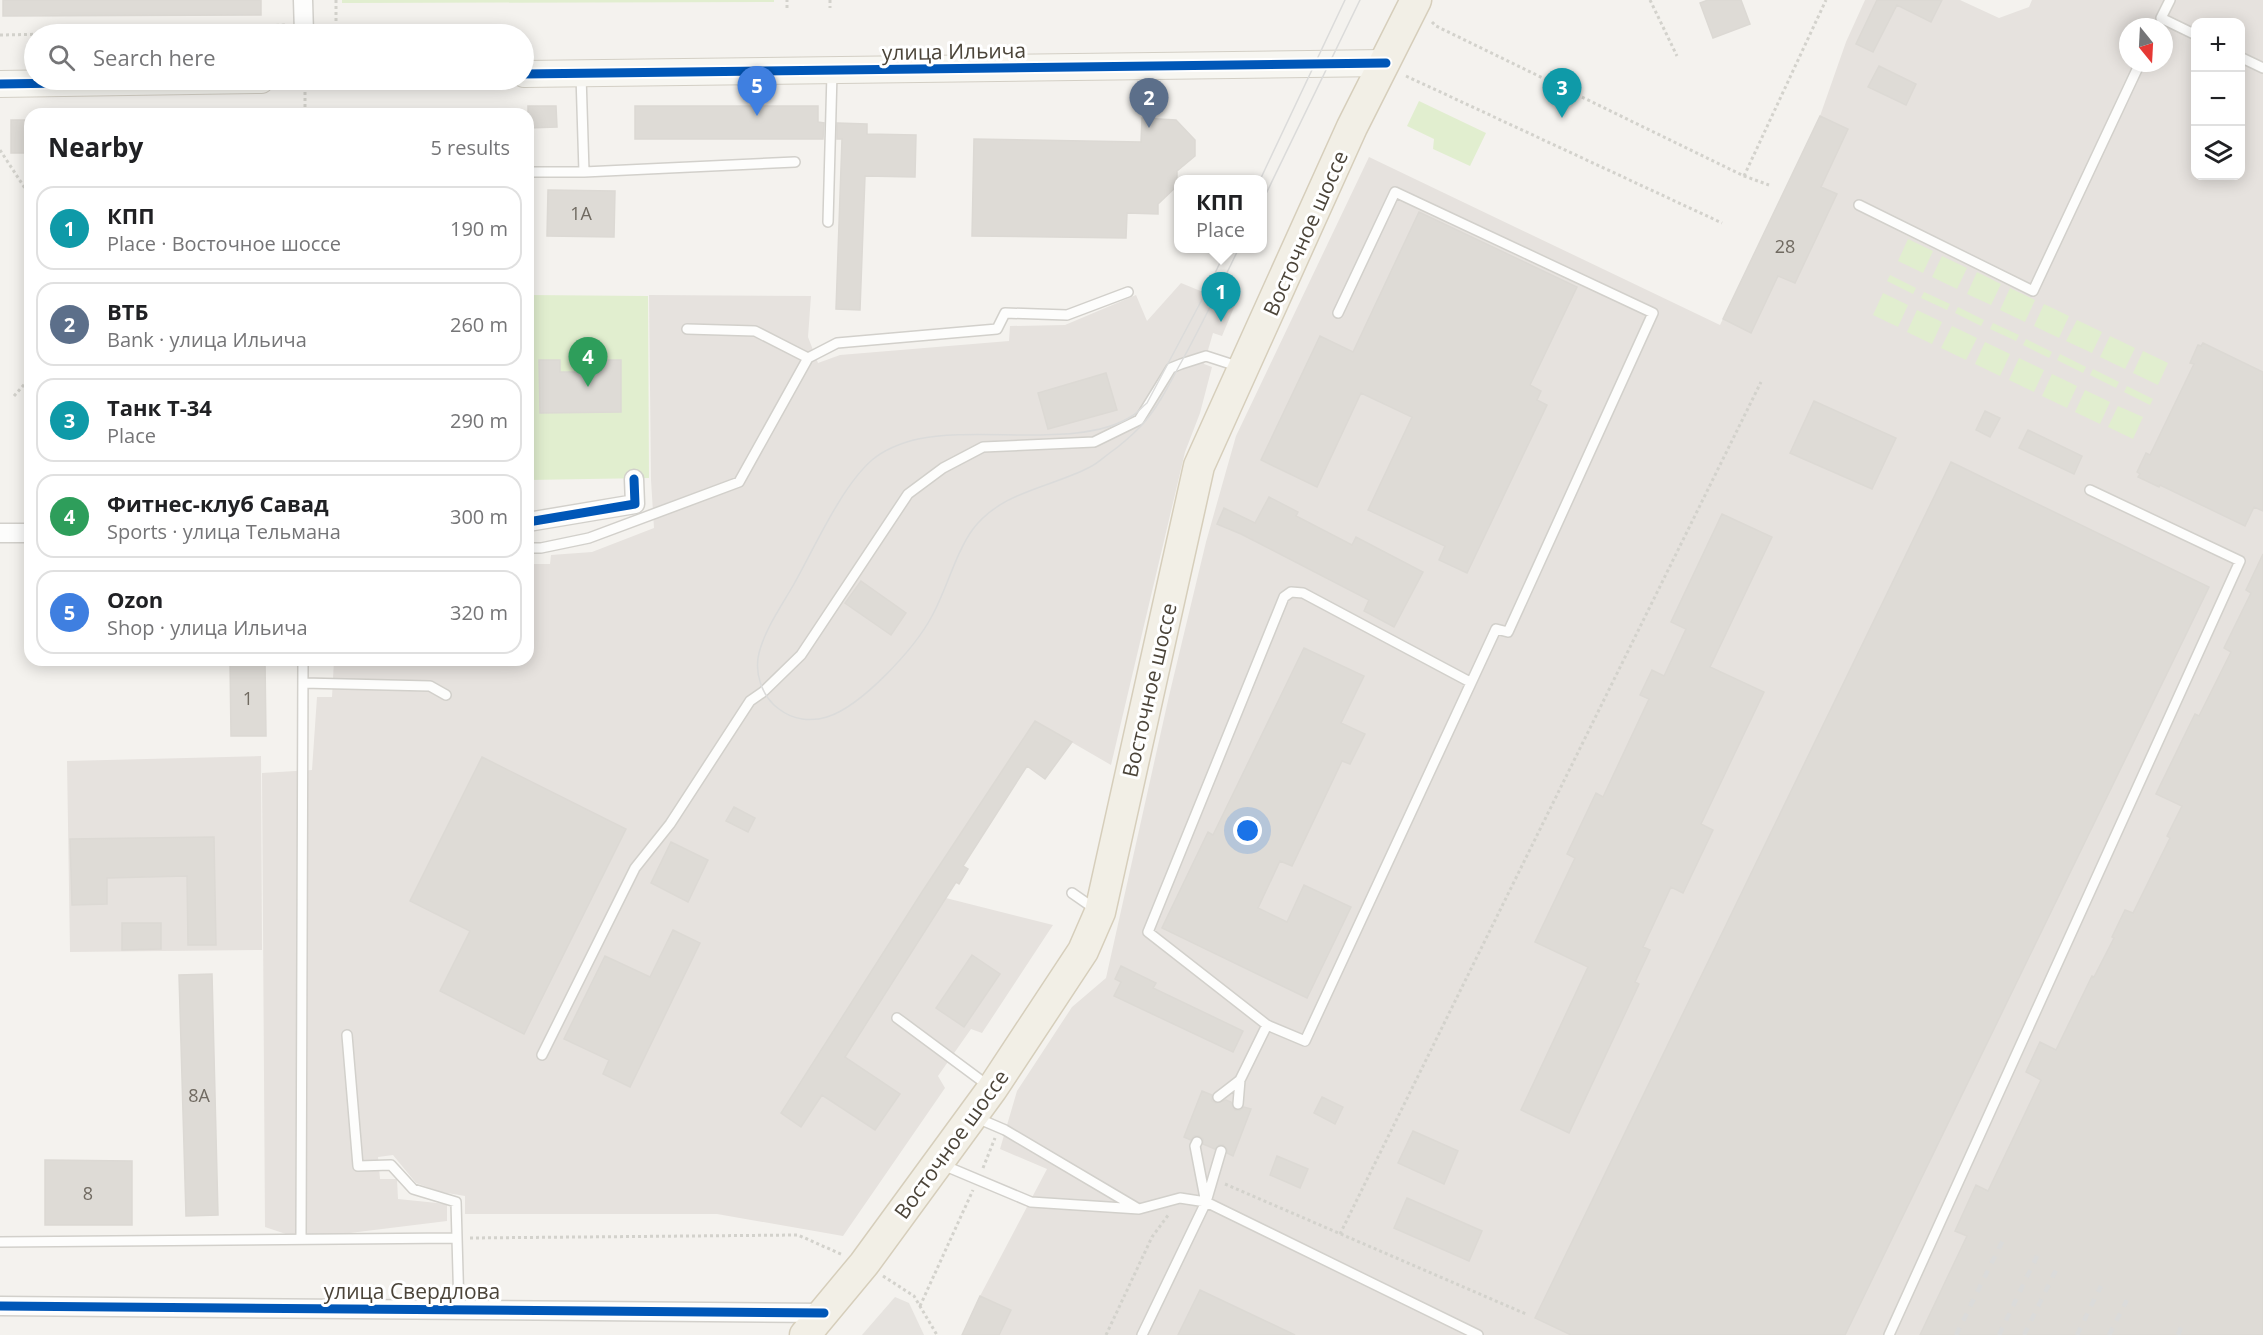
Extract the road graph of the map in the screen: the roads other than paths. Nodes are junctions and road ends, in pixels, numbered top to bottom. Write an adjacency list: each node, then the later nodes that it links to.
1 (303, 0): 5 (street)
2 (2170, 0): 4 (lane)
3 (1424, 11): 11 (main road, Восточное шоссе)
4 (2161, 18)
5 (304, 24)
6 (2173, 28): 7 (lane)
7 (2191, 33)
8 (2245, 59): 9 (lane)
9 (2263, 68)
10 (832, 70): 11 (street, улица Ильича); 13 (street, улица Ильича); 21 (lane)
11 (1396, 70): 26 (main road, Восточное шоссе)
12 (2136, 72): 20 (lane)
13 (581, 73): 14 (street, улица Ильича); 19 (lane)
14 (534, 74)
15 (0, 84): 16 (street)
16 (24, 84)
17 (795, 162): 19 (lane)
18 (534, 172): 19 (lane)
19 (584, 172)
20 (1859, 205)
21 (828, 222)
22 (1128, 292): 25 (lane)
23 (1338, 313): 34 (lane)
24 (687, 329): 25 (lane)
25 (808, 358): 32 (lane)
26 (1245, 369): 38 (main road, Восточное шоссе); 42 (lane)
27 (634, 478): 29 (street)
28 (2090, 490): 61 (lane)
29 (534, 521)
30 (0, 533): 31 (street)
31 (24, 533)
32 (534, 548)
33 (303, 666): 35 (lane)
34 (1470, 682): 40 (lane); 40 (lane)
35 (303, 683): 36 (lane); 54 (lane)
36 (446, 695)
37 (1072, 893): 38 (lane)
38 (1100, 912): 44 (main road, Восточное шоссе)
39 (897, 1018): 44 (lane)
40 (1267, 1025): 43 (lane)
41 (347, 1035): 53 (lane)
42 (542, 1055)
43 (1240, 1080): 45 (lane); 46 (lane)
44 (992, 1089): 47 (main road, Восточное шоссе)
45 (1218, 1097)
46 (1238, 1104)
47 (972, 1116): 50 (main road, Восточное шоссе); 52 (lane)
48 (1197, 1142): 51 (lane)
49 (1221, 1151): 51 (lane)
50 (938, 1162): 52 (lane); 58 (main road, Восточное шоссе)
51 (1206, 1202): 52 (lane); 59 (lane); 60 (lane)
52 (1139, 1209)
53 (457, 1238): 54 (lane); 57 (lane)
54 (301, 1239): 55 (lane)
55 (0, 1242)
56 (0, 1306): 57 (street, улица Свердлова)
57 (459, 1309): 58 (street, улица Свердлова)
58 (814, 1324)
59 (1142, 1335)
60 (1478, 1335)
61 (1889, 1335)

